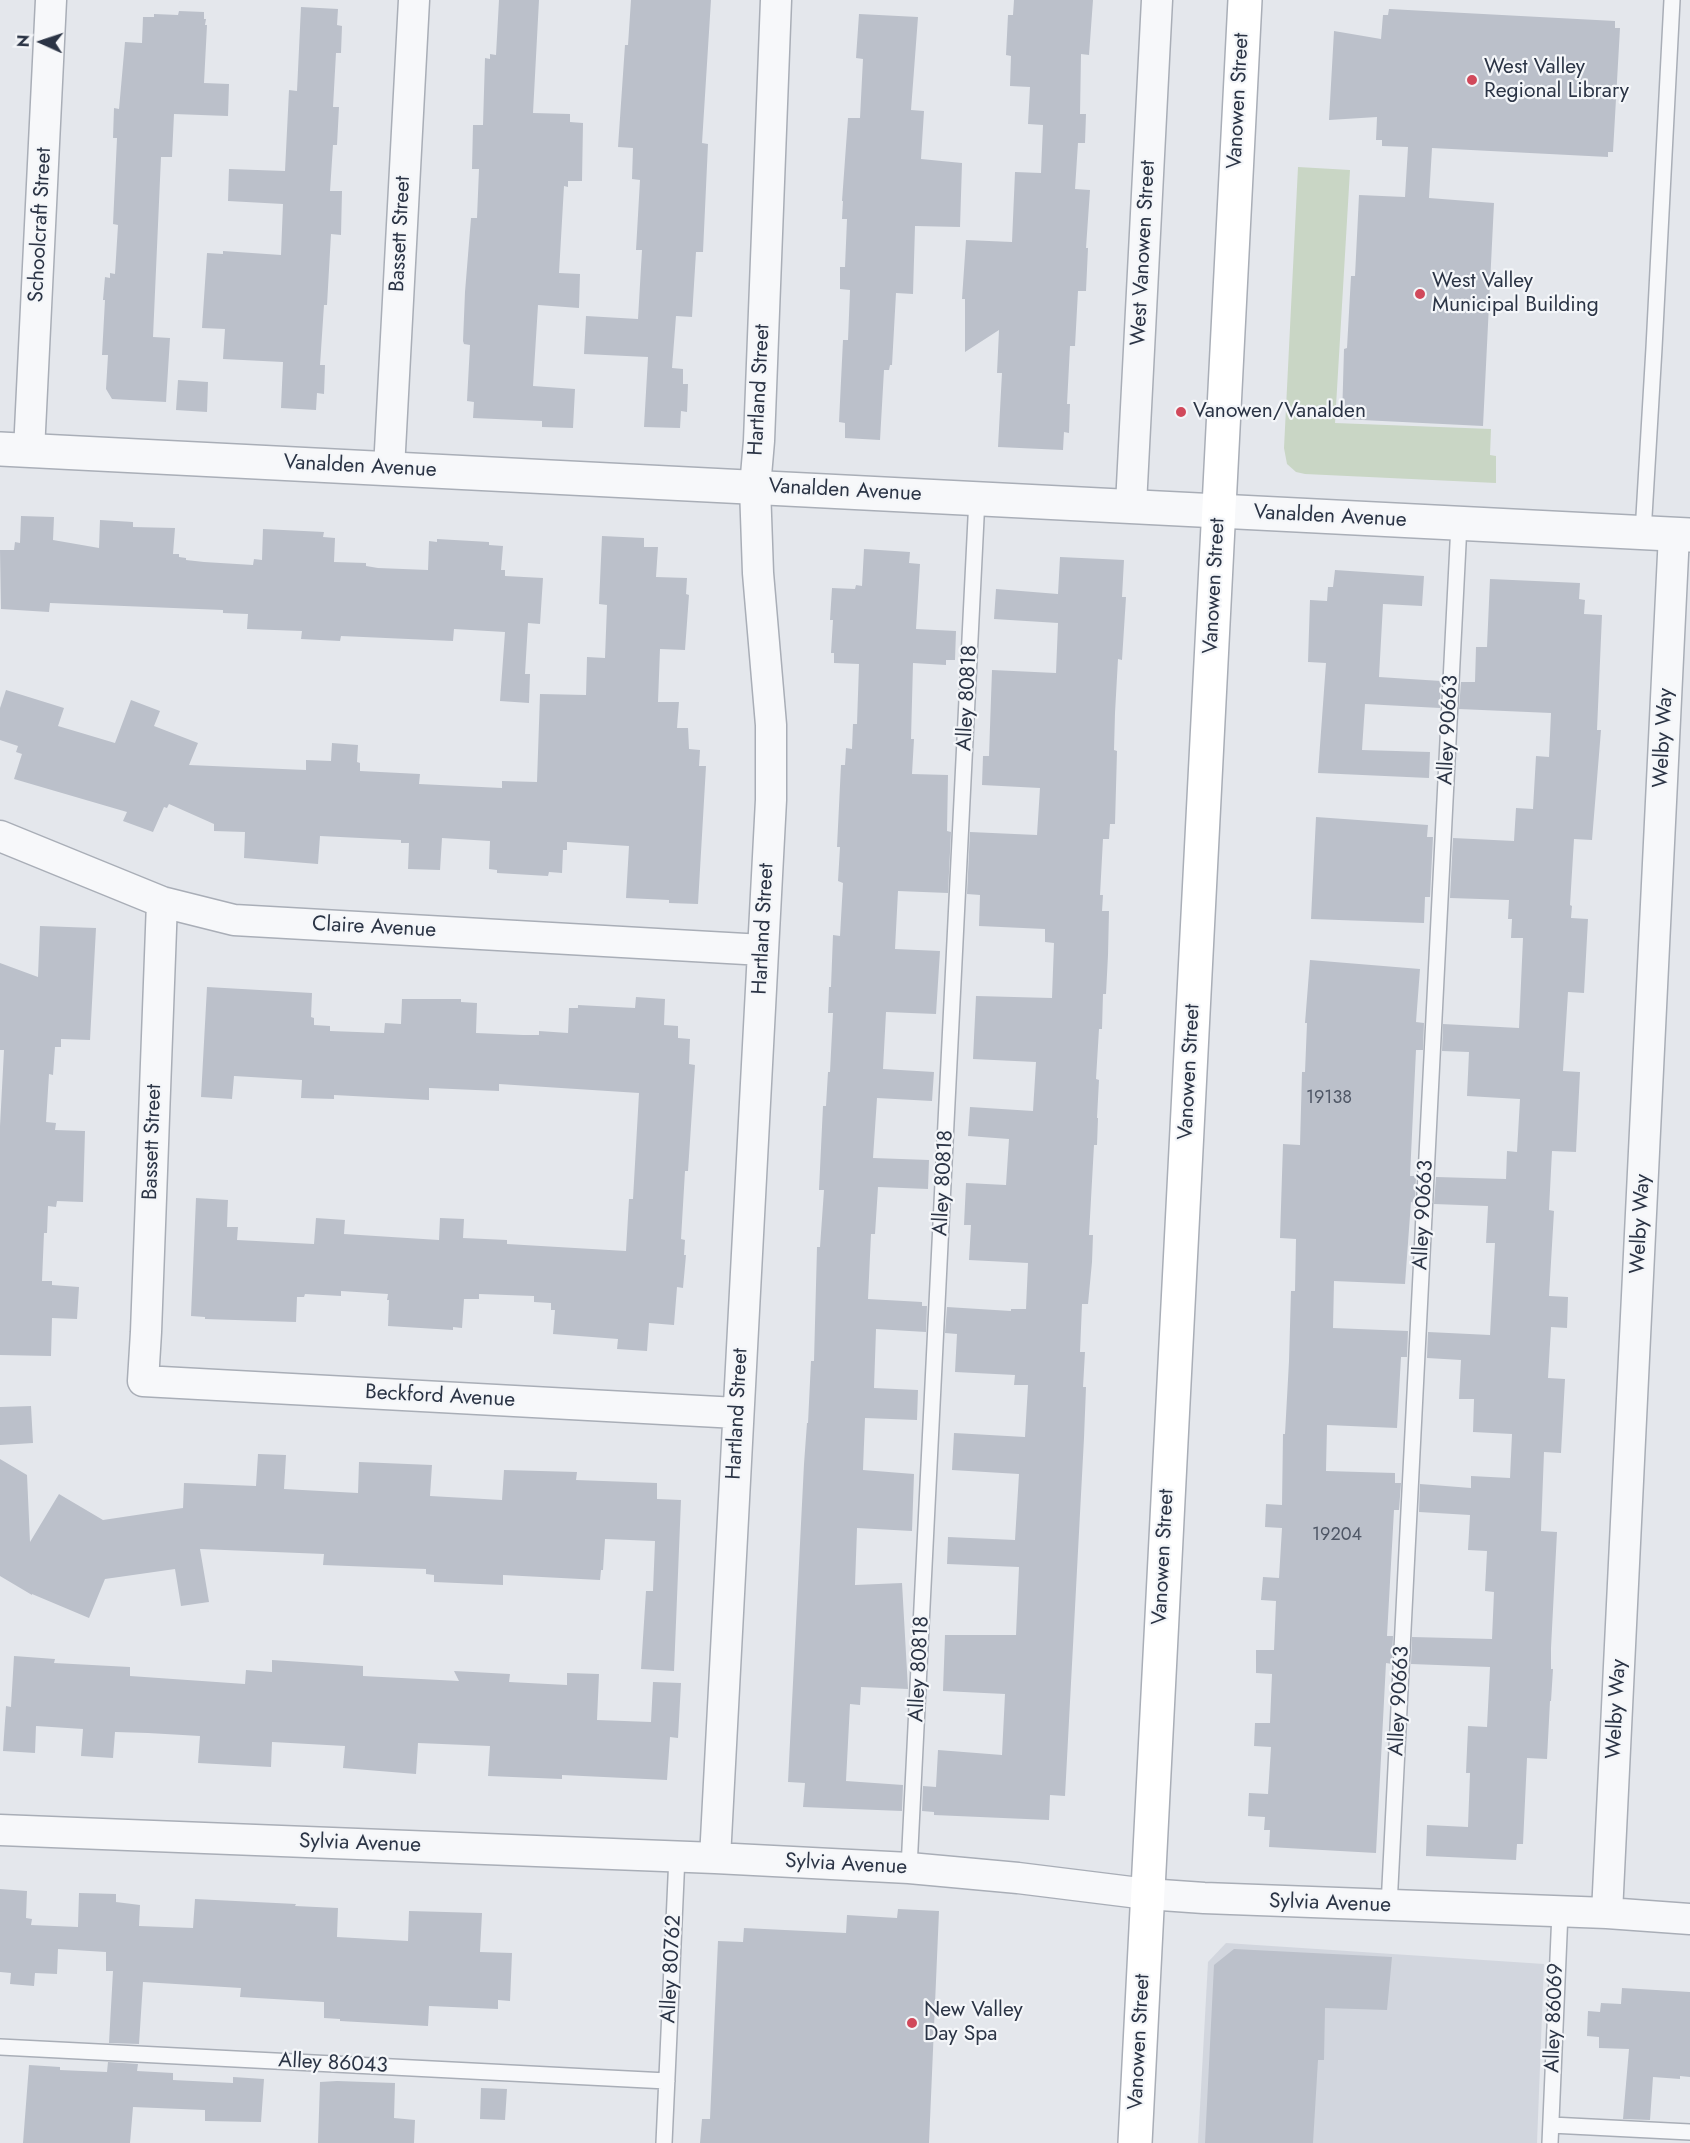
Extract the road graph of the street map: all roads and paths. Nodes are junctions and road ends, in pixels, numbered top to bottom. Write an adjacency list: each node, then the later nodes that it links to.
1 (51, 0): 7 (street, Schoolcraft Street)
2 (414, 0): 8 (street, Bassett Street)
3 (776, 0): 9 (street, Hartland Street)
4 (1157, 0): 11 (street, West Vanowen Street)
5 (1245, 0): 12 (main road, Vanowen Street)
6 (1672, 0): 14 (lane)
7 (15, 450): 8 (street, Vanalden Avenue)
8 (389, 469): 9 (street, Vanalden Avenue)
9 (755, 487): 10 (street, Vanalden Avenue); 17 (street, Hartland Street)
10 (977, 498): 11 (street, Vanalden Avenue); 23 (lane, Alley 80818)
11 (1131, 505): 12 (street, Vanalden Avenue)
12 (1219, 510): 13 (street, Vanalden Avenue); 24 (main road, Vanowen Street)
13 (1459, 524): 14 (street, Vanalden Avenue); 25 (lane, Alley 90663)
14 (1669, 534): 27 (street, Welby Way)
15 (0, 836): 16 (street, Claire Avenue)
16 (162, 902): 17 (street, Claire Avenue); 18 (street, Bassett Street)
17 (763, 950): 19 (street, Hartland Street)
18 (143, 1381): 19 (street, Beckford Avenue)
19 (738, 1413): 22 (street, Hartland Street)
20 (0, 1830): 21 (street, Sylvia Avenue)
21 (677, 1856): 22 (street, Sylvia Avenue); 30 (lane, Alley 80762)
22 (715, 1858): 23 (street, Sylvia Avenue)
23 (909, 1868): 24 (street, Sylvia Avenue)
24 (1147, 1894): 25 (street, Sylvia Avenue); 34 (main road, Vanowen Street)
25 (1389, 1906): 26 (street, Sylvia Avenue)
26 (1560, 1912): 27 (street, Sylvia Avenue); 31 (lane, Alley 86069)
27 (1607, 1913): 28 (street, Sylvia Avenue)
28 (1690, 1918)
29 (0, 2047): 30 (lane, Alley 86043)
30 (667, 2081): 33 (lane, Alley 80762)
31 (1551, 2125): 32 (lane); 35 (lane, Alley 86069)
32 (1690, 2132)
33 (663, 2143)
34 (1135, 2143)
35 (1551, 2143)

